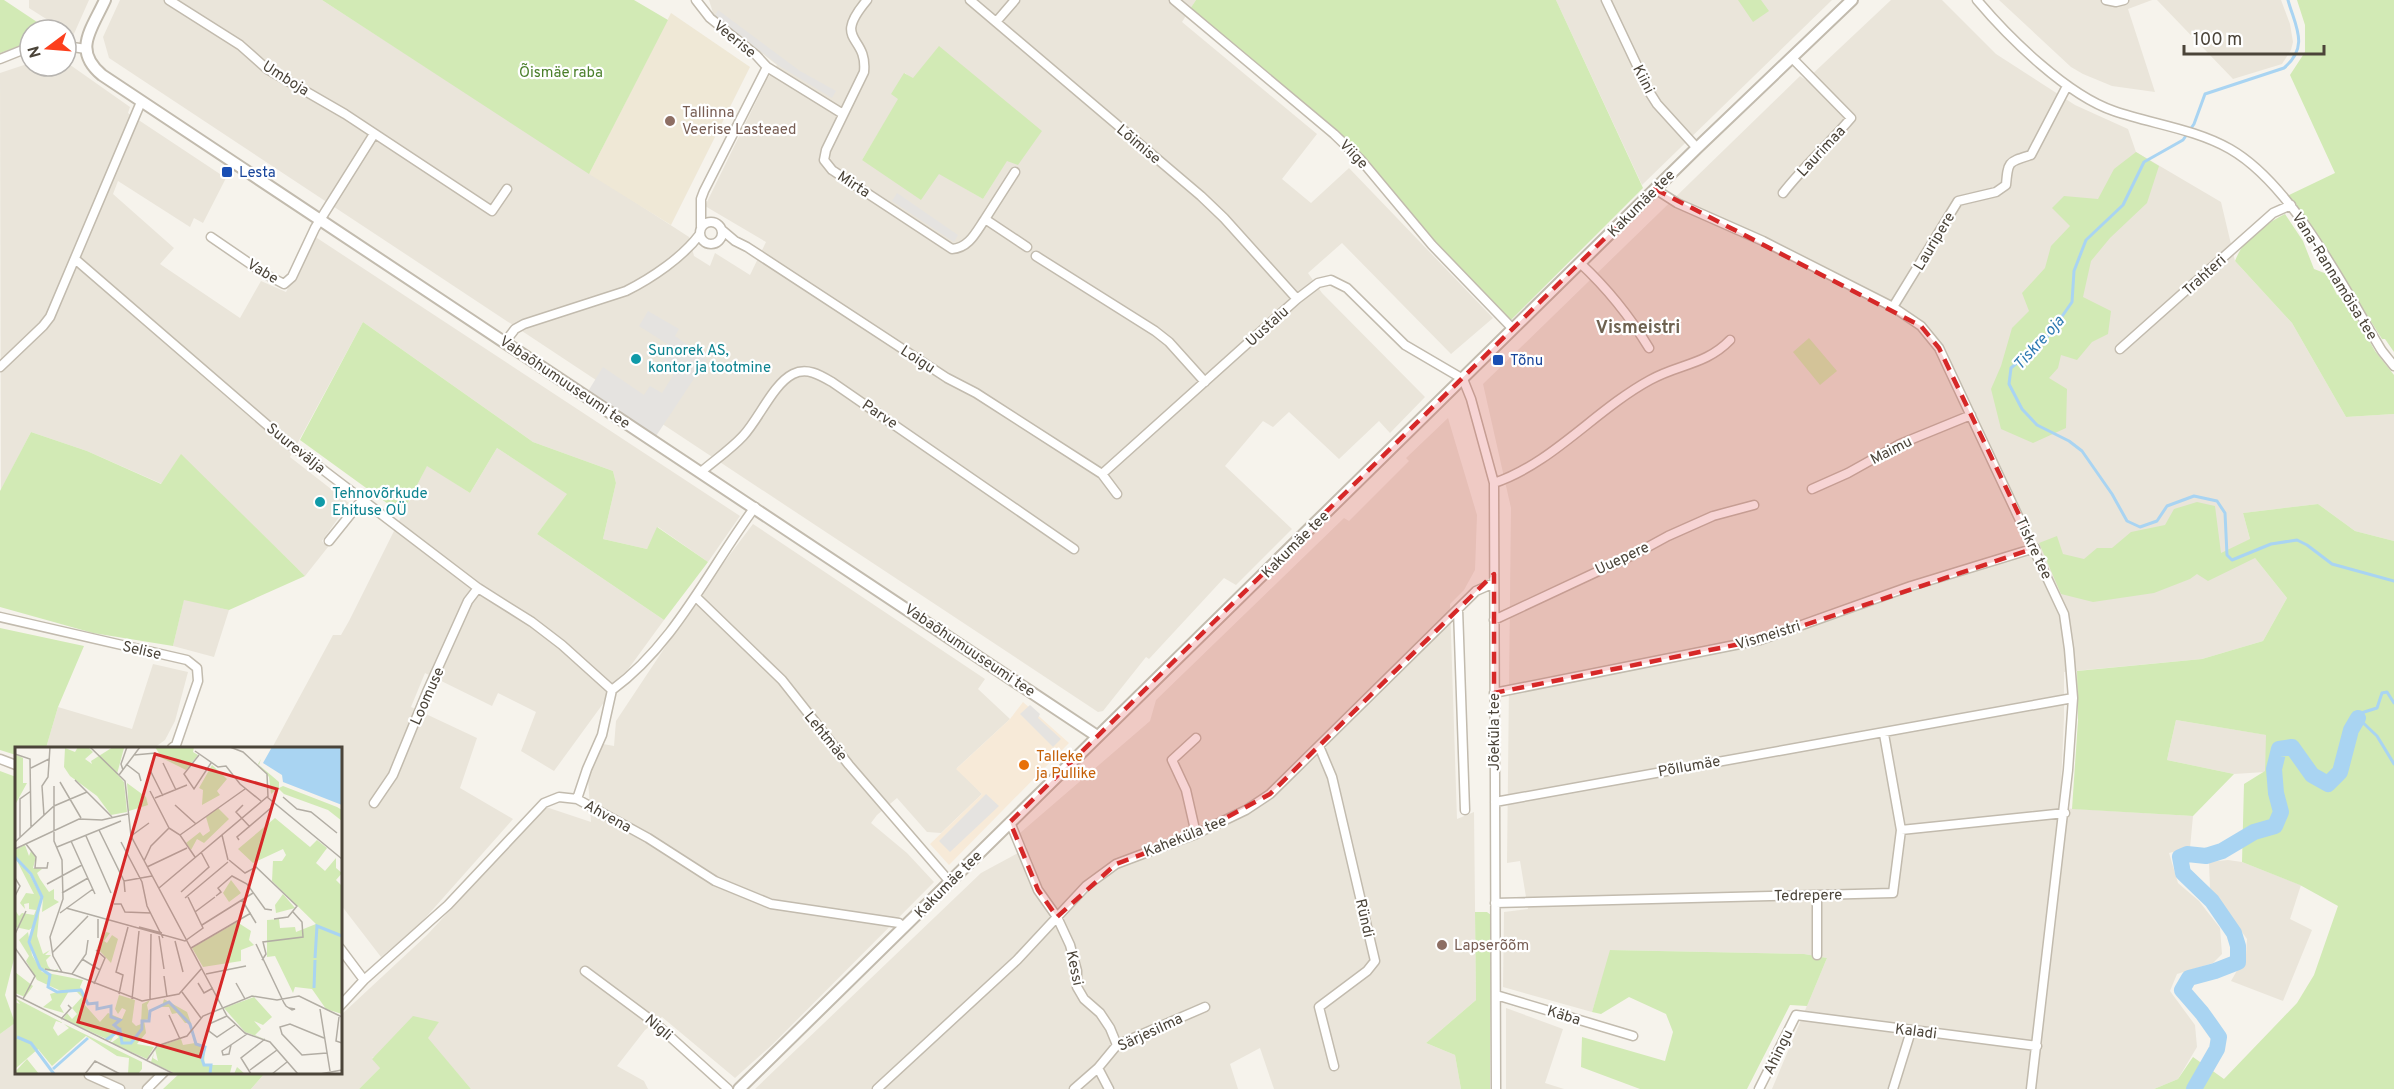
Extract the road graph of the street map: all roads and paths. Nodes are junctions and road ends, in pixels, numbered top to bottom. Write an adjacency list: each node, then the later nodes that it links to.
1 (105, 0): 15 (street)
2 (169, 0): 23 (street, Umboja)
3 (696, 0): 19 (street, Veerise)
4 (867, 0): 22 (street, Mirta)
5 (970, 0): 13 (street, Lõimise)
6 (1015, 0): 13 (street)
7 (1174, 0): 47 (street, Viige)
8 (1606, 0): 24 (street, Kiini)
9 (1852, 0): 17 (street, Kakumäe tee)
10 (1977, 0): 20 (street, Vana-Rannamõisa tee)
11 (2106, 0): 12 (street)
12 (2124, 0)
13 (996, 22): 45 (street, Lõimise)
14 (78, 48): 15 (street)
15 (86, 49): 21 (street, Vabaõhumuuseumi tee)
16 (18, 52): 18 (street)
17 (1792, 58): 24 (street, Kakumäe tee); 28 (street, Laurimaa)
18 (0, 59)
19 (767, 67): 22 (street); 30 (street, Veerise)
20 (2067, 86): 29 (street, Vana-Rannamõisa tee); 46 (street, Lauripere)
21 (141, 102): 32 (street, Vabaõhumuuseumi tee); 43 (street)
22 (843, 114): 31 (street, Mirta)
23 (374, 134): 26 (street, Umboja); 32 (street)
24 (1697, 148): 27 (street, Kakumäe tee)
25 (1015, 172): 31 (street)
26 (507, 189)
27 (1655, 189): 44 (street, Kakumäe tee); 46 (street, Tiskre tee)
28 (1783, 193)
29 (2291, 205): 51 (street, Trahteri); 52 (street, Vana-Rannamõisa tee)
30 (701, 209): 33 (street); 35 (street, Veerise)
31 (985, 219): 41 (street)
32 (320, 220): 36 (street, Vabe); 49 (street, Vabaõhumuuseumi tee)
33 (714, 222): 34 (street); 35 (street)
34 (722, 230): 37 (street); 38 (street, Loigu)
35 (701, 231): 39 (street); 40 (street)
36 (211, 237)
37 (719, 241): 38 (street, Loigu); 39 (street)
38 (735, 241): 58 (street, Loigu)
39 (709, 244): 40 (street)
40 (690, 247): 49 (street)
41 (1027, 247)
42 (1036, 256): 55 (street)
43 (75, 259): 53 (street); 62 (street, Suurevälja)
44 (1580, 263): 47 (street, Kakumäe tee); 50 (street)
45 (1297, 299): 54 (street, Uustalu); 55 (street, Uustalu)
46 (1893, 307): 56 (street, Tiskre tee)
47 (1513, 329): 54 (street, Kakumäe tee)
48 (1731, 340): 59 (street)
49 (505, 342): 57 (street, Vabaõhumuuseumi tee)
50 (1649, 348)
51 (2120, 349)
52 (2394, 366)
53 (0, 367)
54 (1463, 379): 59 (street, Jõeküla tee); 78 (street, Kakumäe tee)
55 (1205, 382): 58 (street, Uustalu)
56 (1971, 414): 60 (street, Maimu); 66 (street, Tiskre tee)
57 (701, 472): 64 (street, Vabaõhumuuseumi tee); 67 (street, Parve)
58 (1102, 474): 61 (street)
59 (1494, 483): 68 (street, Jõeküla tee)
60 (1812, 489)
61 (1117, 494)
62 (362, 500): 65 (street); 69 (street, Suurevälja)
63 (1754, 505): 73 (street, Uuepere)
64 (755, 507): 70 (street); 78 (street, Vabaõhumuuseumi tee)
65 (329, 541)
66 (2035, 548): 75 (street, Vismeistri); 76 (street, Tiskre tee)
67 (1074, 549)
68 (1494, 583): 71 (street, Kaheküla tee); 73 (street, Jõeküla tee)
69 (478, 588): 74 (street, Suurevälja); 86 (street, Loomuse)
70 (696, 597): 74 (street); 92 (street, Lehtmäe)
71 (1458, 609): 80 (street, Kaheküla tee); 87 (street)
72 (0, 617): 81 (street, Selise)
73 (1494, 620): 75 (street, Jõeküla tee)
74 (612, 690): 84 (street)
75 (1494, 693): 85 (street, Jõeküla tee)
76 (2073, 698): 77 (street, Põllumäe); 88 (street, Tiskre tee)
77 (1884, 734): 85 (street, Põllumäe); 90 (street)
78 (1097, 736): 89 (street, Kakumäe tee)
79 (1196, 738): 91 (street)
80 (1319, 746): 91 (street, Kaheküla tee); 109 (street, Ründi)
81 (176, 747)
82 (0, 759): 83 (street)
83 (15, 765)
84 (577, 799): 96 (street, Ahvena); 100 (street, Ahvena)
85 (1495, 802): 94 (street, Jõeküla tee)
86 (374, 804)
87 (1465, 810)
88 (2065, 813): 90 (street); 108 (street, Tiskre tee)
89 (1010, 822): 92 (street, Kakumäe tee); 95 (street, Kessi)
90 (1901, 830): 93 (street, Tedrepere)
91 (1197, 834): 95 (street, Kaheküla tee)
92 (950, 882): 96 (street, Kakumäe tee)
93 (1817, 895): 94 (street, Tedrepere); 98 (street)
94 (1495, 903): 101 (street, Jõeküla tee)
95 (1057, 917): 107 (street, Kessi); 117 (street, Kaheküla tee)
96 (904, 927): 116 (street, Kakumäe tee)
97 (342, 951): 100 (street)
98 (1817, 955)
99 (585, 971): 115 (street, Nigli)
100 (364, 980): 102 (street, Ahvena)
101 (1496, 995): 106 (street, Käba); 120 (street, Jõeküla tee)
102 (342, 1004)
103 (1205, 1007): 107 (street, Särjesilma)
104 (1796, 1015): 105 (street, Kaladi); 121 (street, Ahingu)
105 (1911, 1031): 108 (street, Kaladi); 122 (street)
106 (1632, 1036)
107 (1117, 1045): 110 (street, Särjesilma)
108 (2037, 1046): 123 (street, Tiskre tee)
109 (1334, 1066)
110 (1098, 1068): 118 (street, Särjesilma); 119 (street)
111 (162, 1074): 114 (street)
112 (89, 1075): 113 (street)
113 (120, 1089)
114 (147, 1089)
115 (728, 1089)
116 (740, 1089)
117 (877, 1089)
118 (1074, 1089)
119 (1109, 1089)
120 (1496, 1089)
121 (1759, 1089)
122 (1893, 1089)
123 (2031, 1089)

